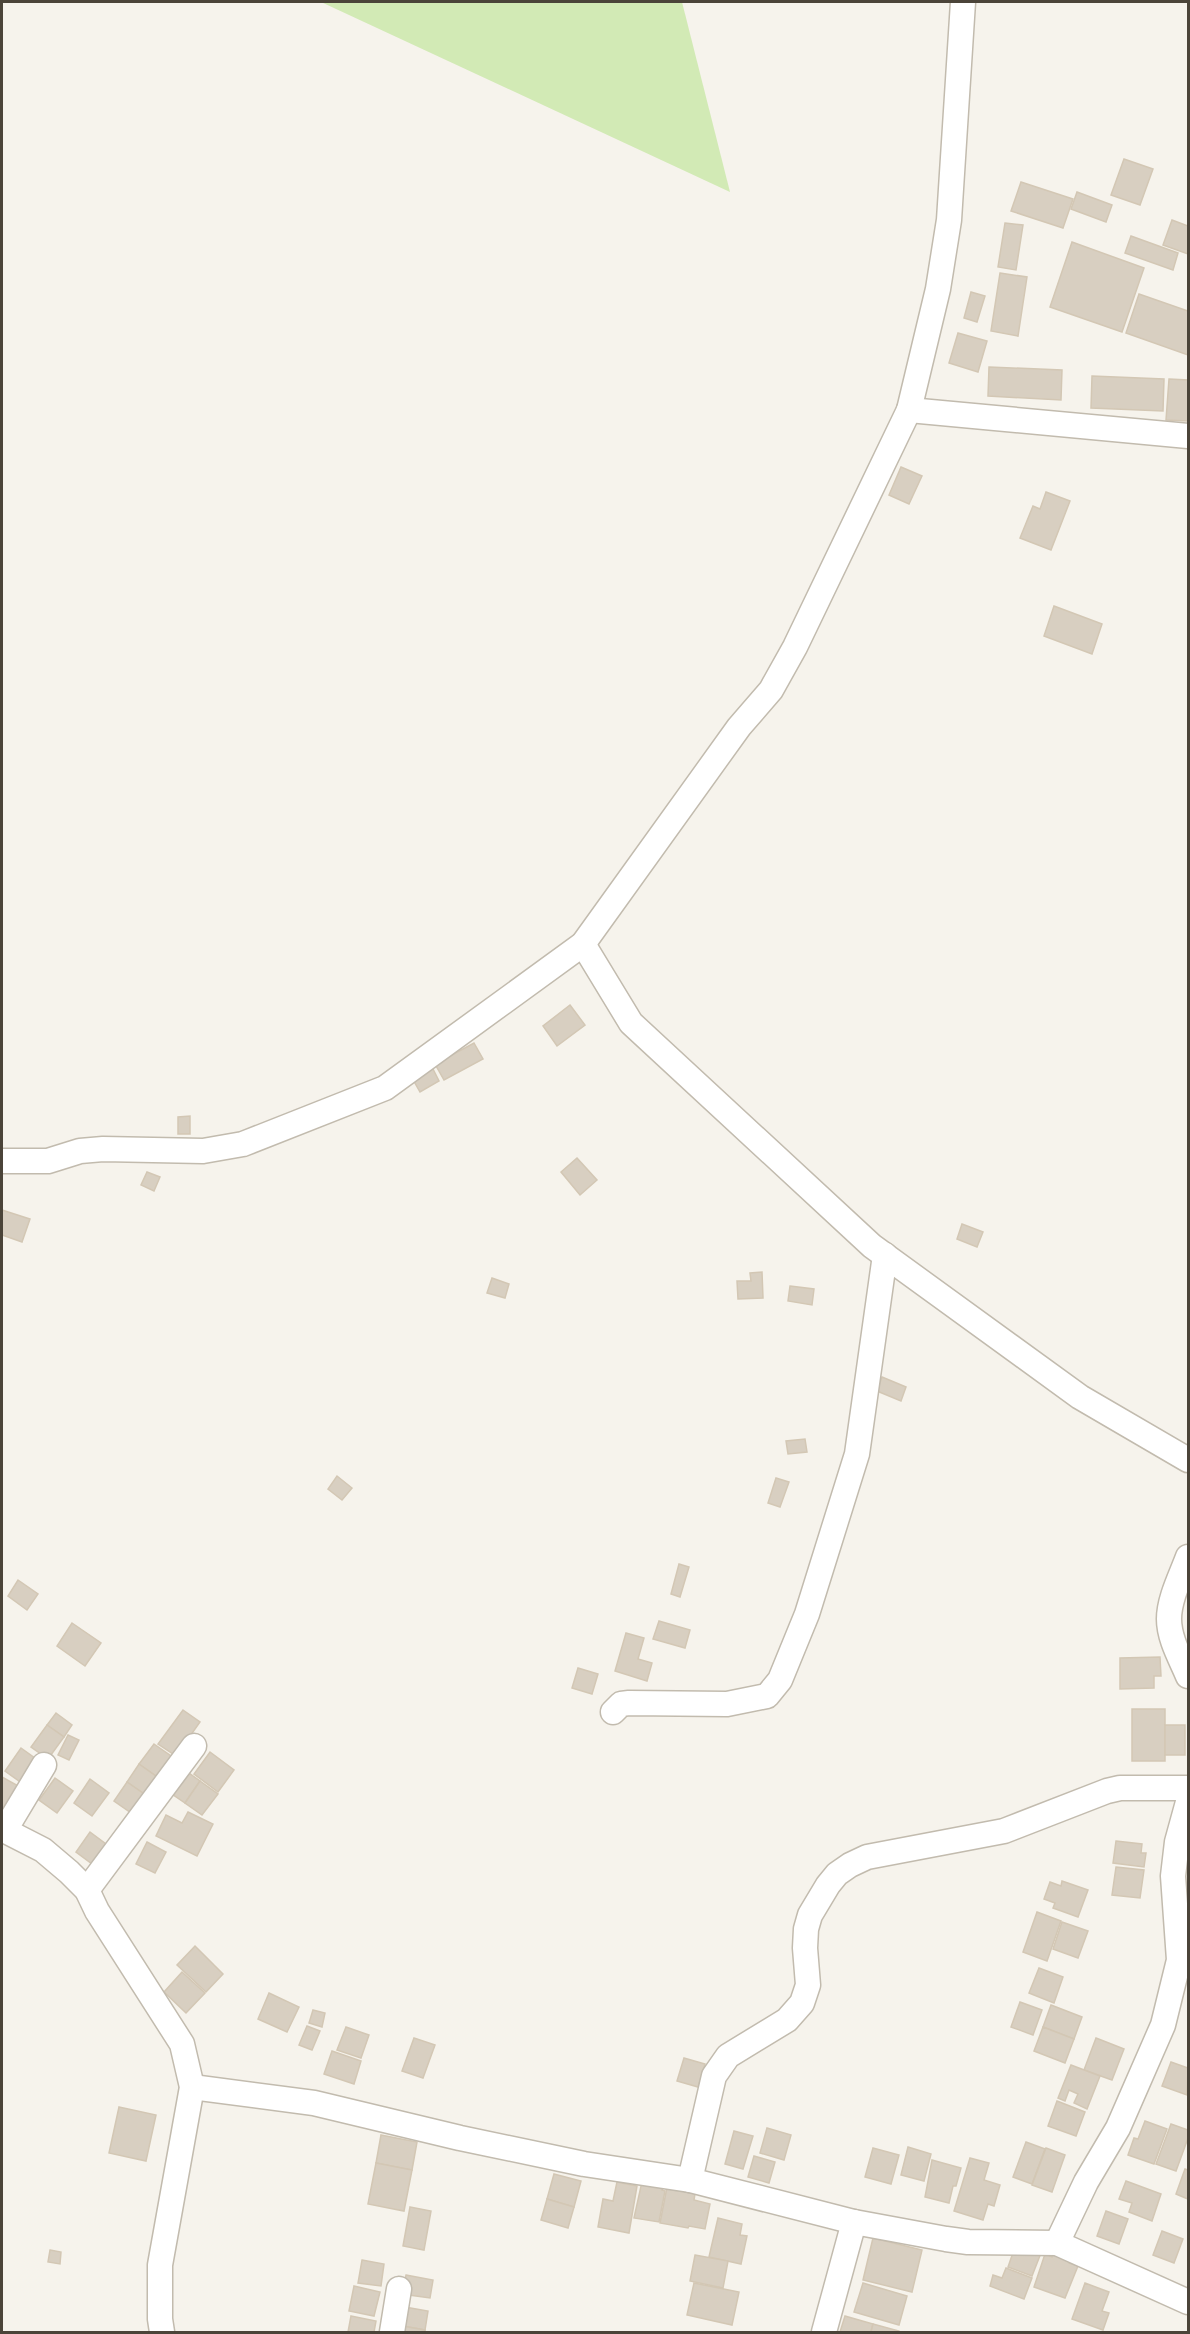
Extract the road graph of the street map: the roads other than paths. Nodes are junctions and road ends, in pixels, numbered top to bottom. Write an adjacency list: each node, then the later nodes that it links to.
1 (963, 2): 2 (street)
2 (909, 410): 3 (street); 4 (street)
3 (1188, 436)
4 (583, 944): 5 (street); 6 (street)
5 (2, 1161)
6 (885, 1255): 7 (street); 10 (street)
7 (1188, 1460)
8 (1188, 1557): 9 (street)
9 (1188, 1676)
10 (613, 1712)
11 (194, 1746): 16 (street)
12 (44, 1766): 15 (street)
13 (1188, 1788): 18 (street)
14 (1188, 1802): 20 (street)
15 (3, 1830): 16 (street)
16 (87, 1890): 17 (street)
17 (192, 2087): 18 (street); 23 (street)
18 (690, 2180): 19 (street)
19 (854, 2222): 20 (street); 25 (street)
20 (1057, 2243): 22 (street)
21 (399, 2289): 24 (street)
22 (1188, 2302)
23 (162, 2332)
24 (392, 2332)
25 (824, 2332)

